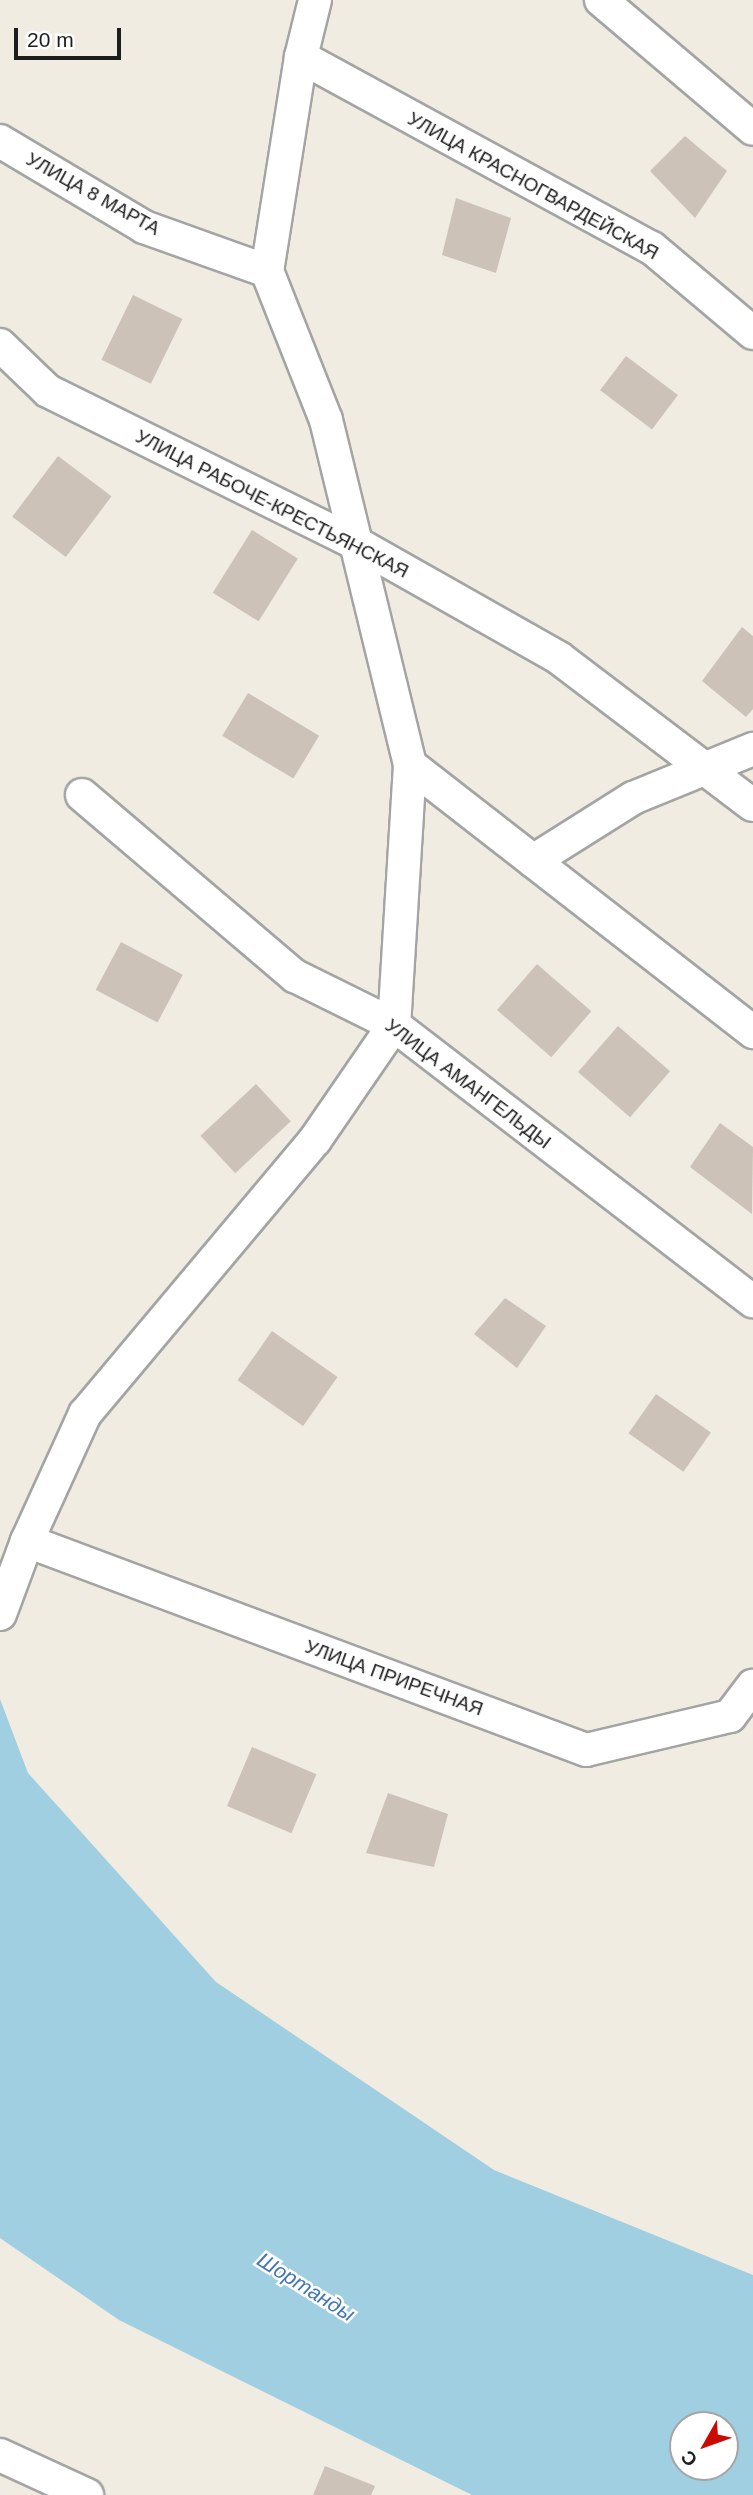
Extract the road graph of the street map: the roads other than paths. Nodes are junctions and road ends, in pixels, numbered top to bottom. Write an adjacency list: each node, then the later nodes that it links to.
1 (315, 0): 3 (street)
2 (601, 0): 4 (street)
3 (301, 57): 6 (street); 7 (street, УЛИЦА КРАСНОГВАРДЕЙСКАЯ)
4 (753, 129)
5 (0, 141): 6 (street, УЛИЦА 8 МАРТА)
6 (267, 271): 9 (street)
7 (753, 333)
8 (0, 345): 9 (street, УЛИЦА РАБОЧЕ-КРЕСТЬЯНСКАЯ)
9 (356, 543): 11 (street); 12 (street, УЛИЦА РАБОЧЕ-КРЕСТЬЯНСКАЯ)
10 (753, 749): 12 (street)
11 (410, 765): 15 (street); 16 (street)
12 (705, 769): 14 (street, УЛИЦА РАБОЧЕ-КРЕСТЬЯНСКАЯ); 15 (street)
13 (82, 795): 16 (street, УЛИЦА АМАНГЕЛЬДЫ)
14 (753, 805)
15 (533, 861): 17 (street)
16 (394, 1025): 18 (street, УЛИЦА АМАНГЕЛЬДЫ); 19 (street)
17 (753, 1032)
18 (753, 1301)
19 (27, 1541): 20 (street); 21 (street, УЛИЦА ПРИРЕЧНАЯ)
20 (0, 1614)
21 (753, 1686)
22 (0, 2455): 23 (street)
23 (87, 2495)

